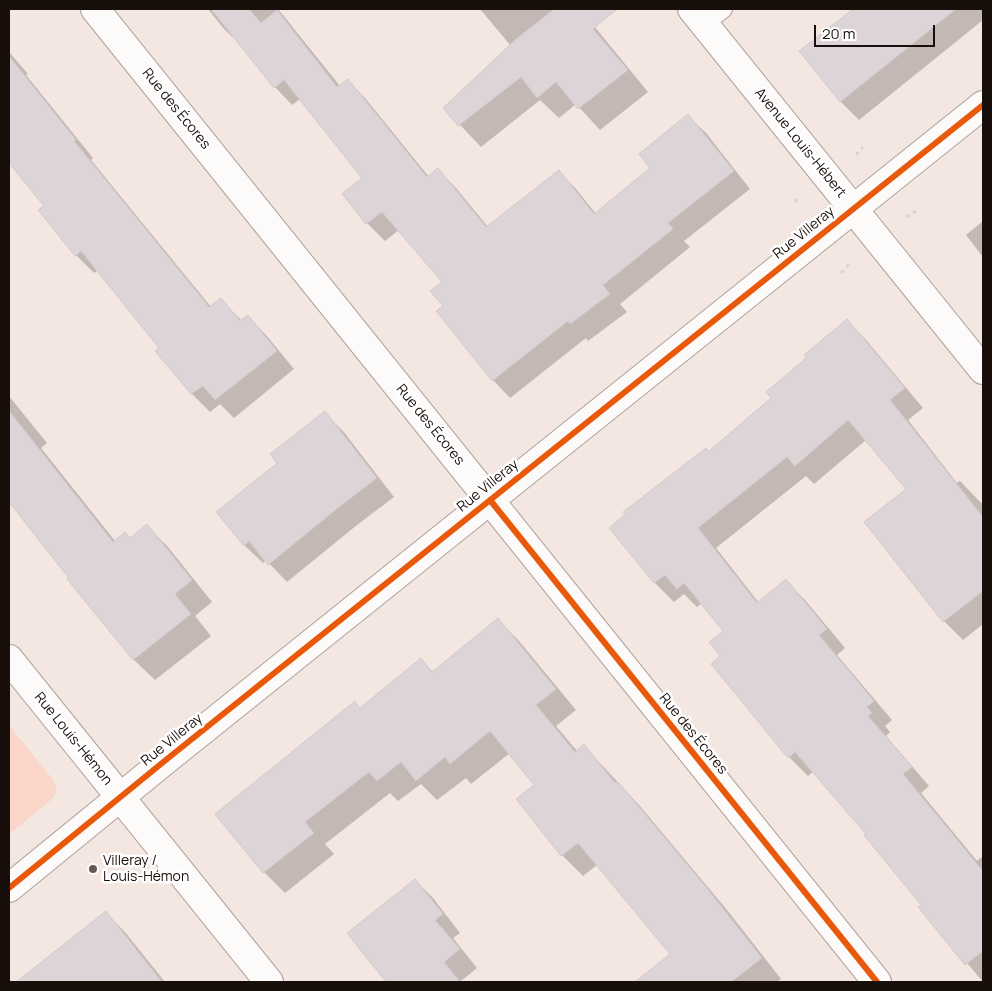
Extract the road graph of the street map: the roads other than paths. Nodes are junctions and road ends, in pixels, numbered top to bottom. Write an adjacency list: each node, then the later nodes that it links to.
1 (95, 9): 6 (street, Rue des Écores)
2 (707, 14): 4 (street, Avenue Louis-Hébert)
3 (983, 105): 4 (street, Rue Villeray)
4 (853, 209): 5 (street, Avenue Louis-Hébert); 6 (street, Rue Villeray)
5 (983, 370)
6 (490, 500): 8 (street, Rue Villeray); 11 (street, Rue des Écores)
7 (9, 659): 8 (street, Rue Louis-Hémon)
8 (120, 798): 9 (street, Rue Villeray); 10 (street, Rue Louis-Hémon)
9 (9, 888)
10 (269, 982)
11 (877, 982)

